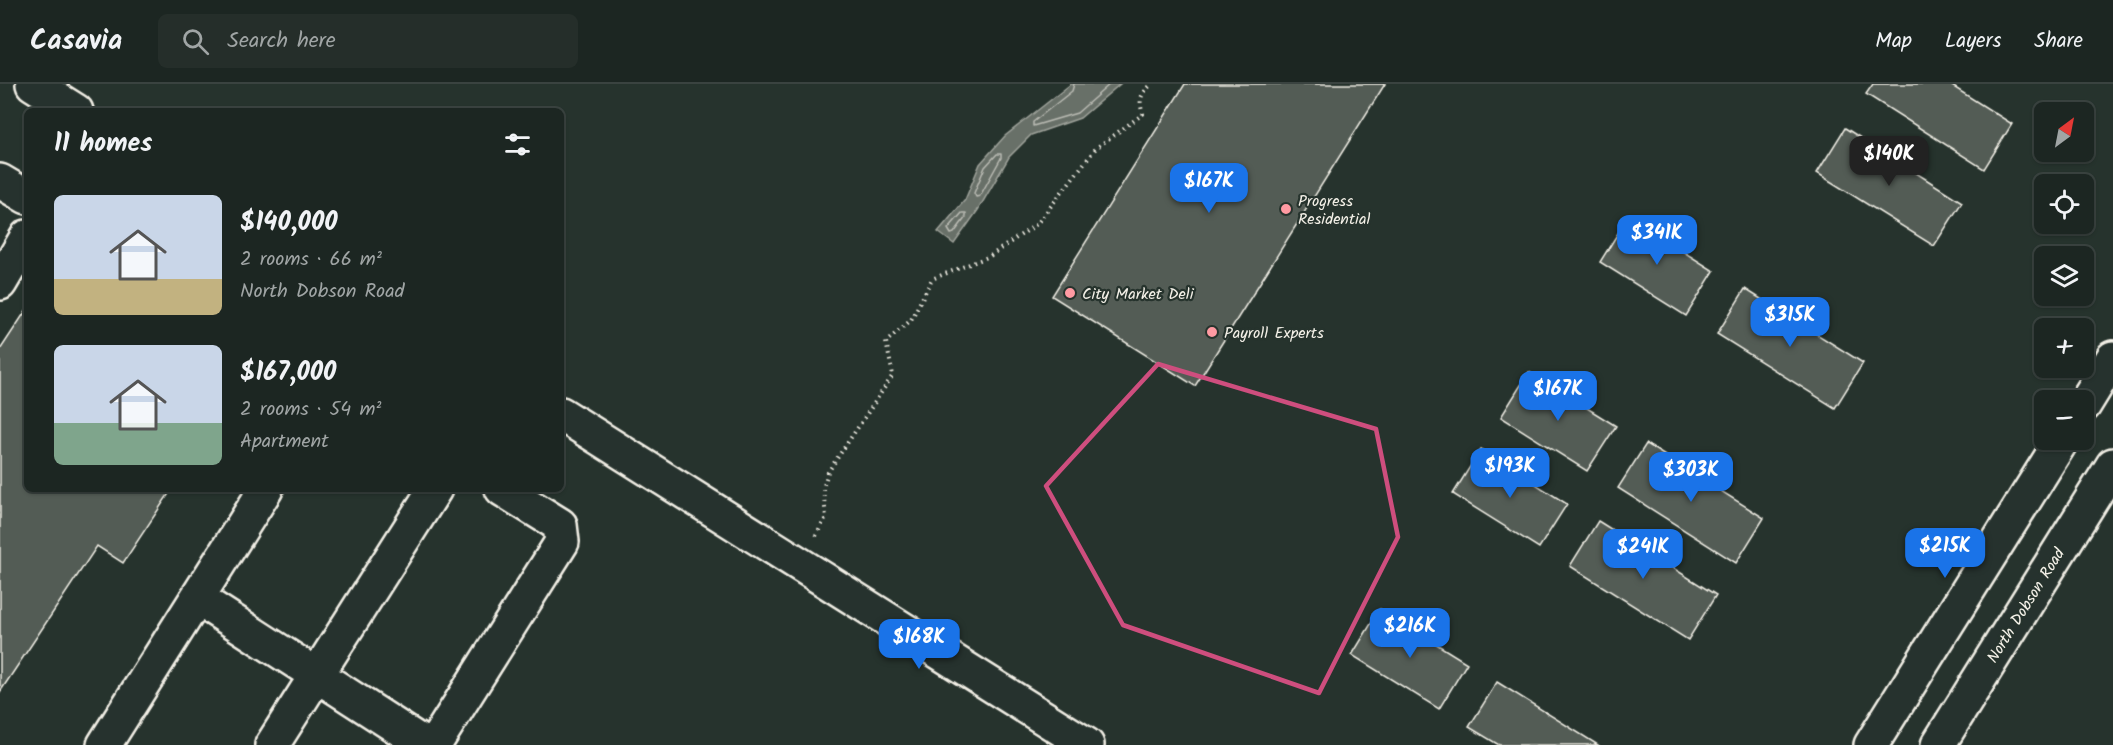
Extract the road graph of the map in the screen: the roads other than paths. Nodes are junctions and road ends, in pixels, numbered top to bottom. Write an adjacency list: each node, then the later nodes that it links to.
1 (33, 84): 2 (street)
2 (71, 108)
3 (0, 181): 4 (street)
4 (24, 195)
5 (24, 242): 6 (street)
6 (0, 283)
7 (2113, 358): 8 (street)
8 (2093, 390)
9 (564, 416): 21 (street)
10 (2056, 450): 22 (street)
11 (2113, 465): 23 (street, North Dobson Road)
12 (264, 492): 15 (street)
13 (433, 492): 16 (street)
14 (507, 492): 20 (street)
15 (197, 598): 16 (street); 17 (street)
16 (316, 675): 18 (street); 19 (street)
17 (104, 745)
18 (272, 745)
19 (424, 745)
20 (434, 745)
21 (1087, 745)
22 (1871, 745)
23 (1938, 745)

